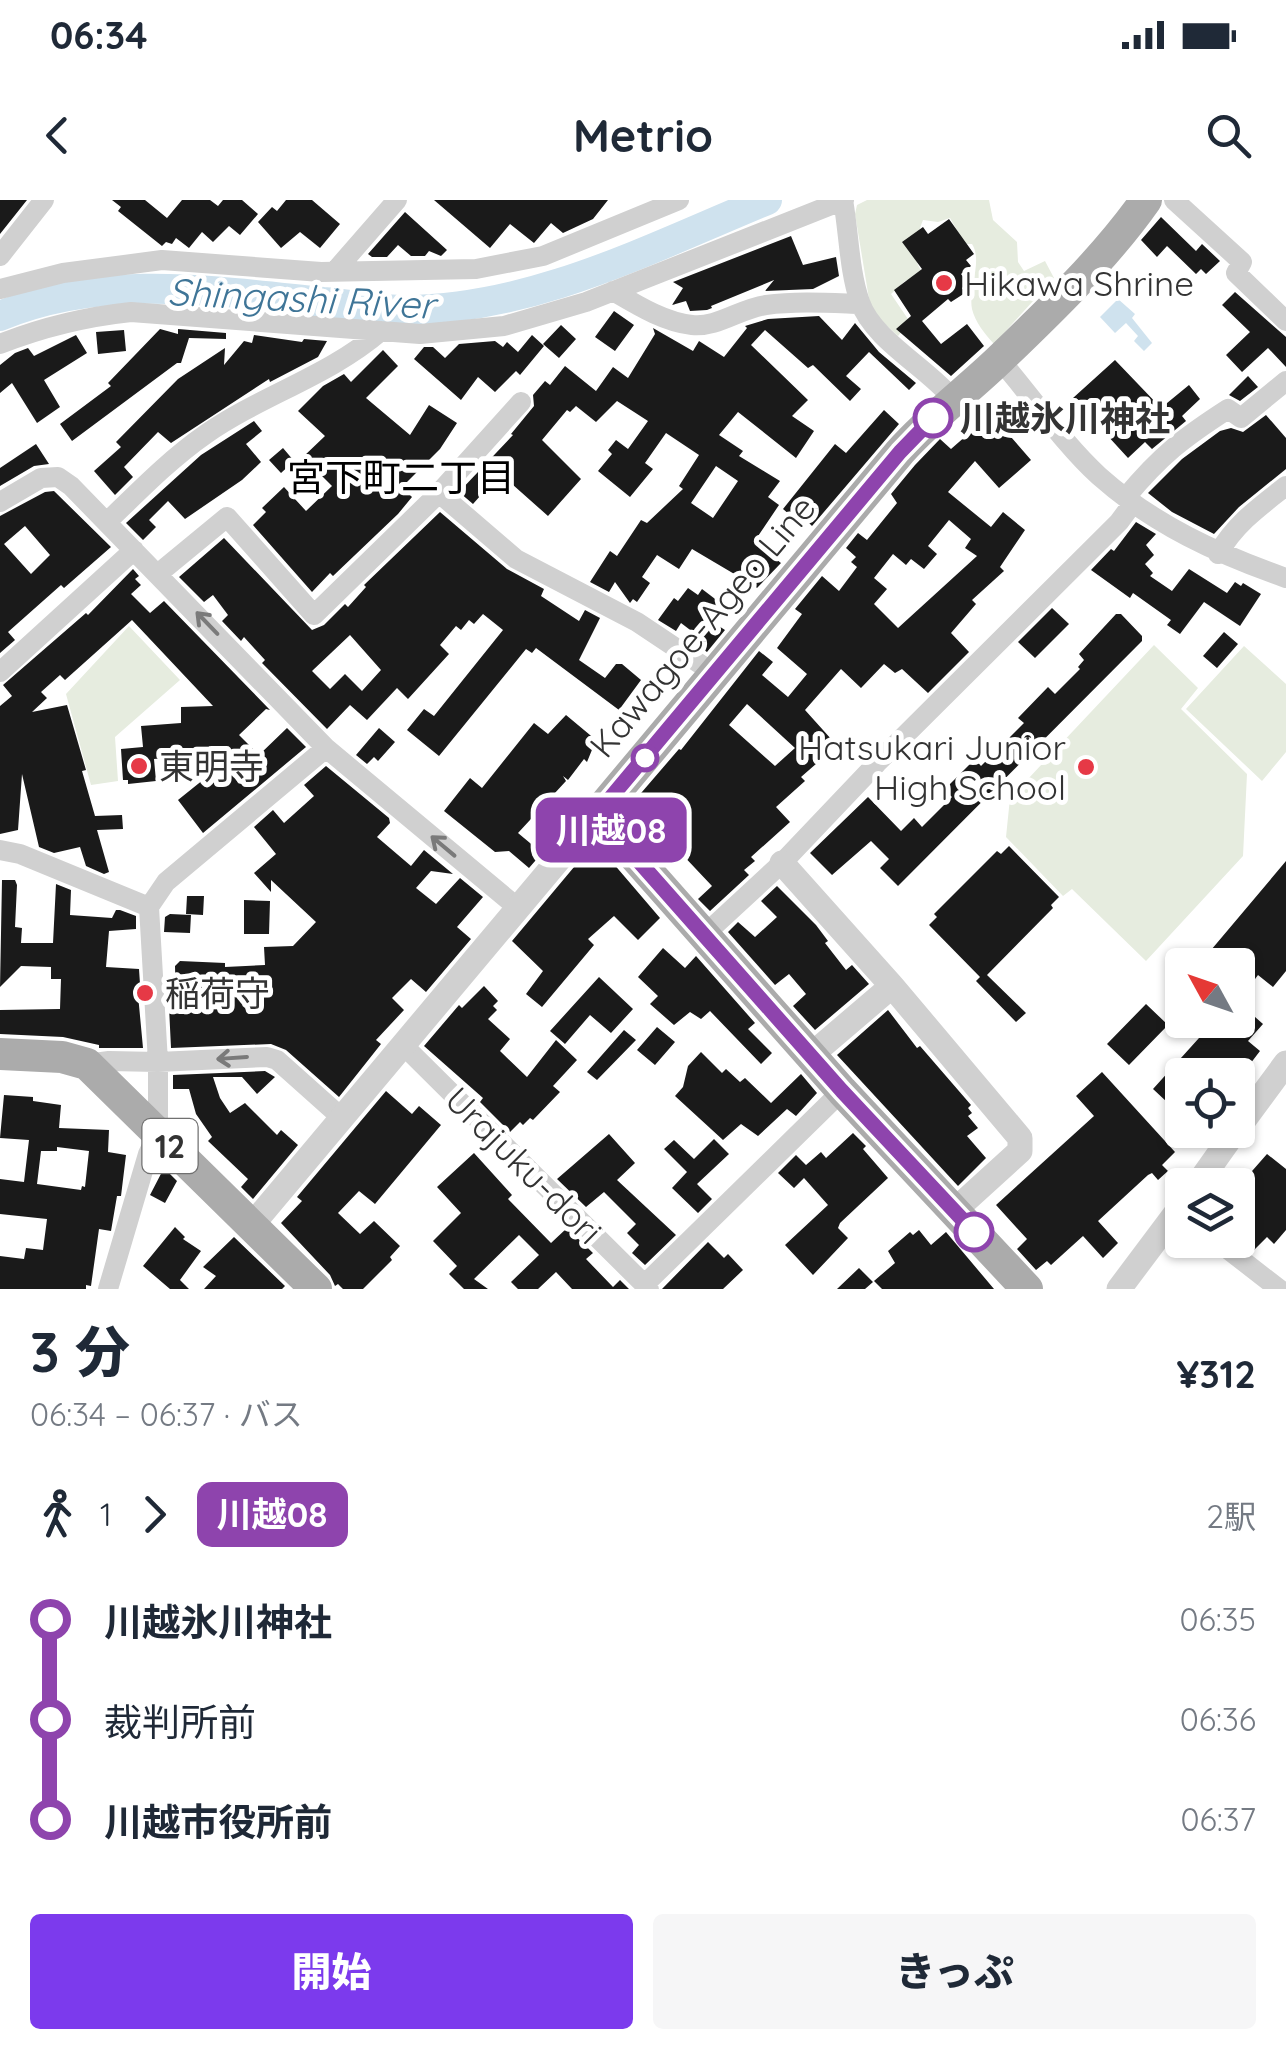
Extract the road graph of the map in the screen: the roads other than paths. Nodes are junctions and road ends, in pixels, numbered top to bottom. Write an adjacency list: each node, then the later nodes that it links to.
1 (44, 200): 7 (street)
2 (397, 200): 8 (street)
3 (679, 200): 8 (street)
4 (843, 200): 10 (street); 11 (street)
5 (1146, 200): 15 (main road, Kawagoe-Ageo Line)
6 (1174, 200): 12 (street)
7 (0, 256)
8 (335, 271): 9 (street)
9 (0, 289)
10 (613, 291): 11 (street); 13 (street)
11 (860, 304): 17 (street)
12 (1286, 321)
13 (381, 332): 14 (street); 23 (street)
14 (0, 344)
15 (1000, 360): 17 (main road, Kawagoe-Ageo Line); 21 (street)
16 (1286, 380): 21 (street)
17 (953, 400): 29 (main road, Kawagoe-Ageo Line)
18 (521, 402): 20 (street)
19 (1286, 486): 25 (street)
20 (439, 493): 26 (street); 29 (street)
21 (1129, 500): 25 (street); 33 (street)
22 (0, 502): 23 (street)
23 (108, 522): 24 (street)
24 (134, 550): 26 (street); 28 (street)
25 (1218, 554): 27 (street)
26 (159, 574): 30 (street, one-way to 26)
27 (1286, 578)
28 (0, 672)
29 (715, 674): 31 (main road, Kawagoe-Ageo Line)
30 (326, 748): 34 (street); 35 (street, one-way to 30)
31 (597, 814): 35 (street); 36 (main road, Kawagoe-Ageo Line)
32 (0, 850): 34 (street)
33 (782, 863): 36 (street); 37 (street)
34 (149, 908): 41 (street)
35 (518, 908): 38 (street)
36 (703, 936): 40 (main road, Kawagoe-Ageo Line)
37 (892, 986): 40 (street); 48 (street)
38 (403, 1045): 46 (street); 52 (street, Urajuku-dori)
39 (0, 1054): 43 (main road)
40 (810, 1056): 44 (main road, Kawagoe-Ageo Line)
41 (158, 1062): 43 (street); 46 (street, one-way to 41); 47 (street)
42 (1286, 1063): 45 (street)
43 (87, 1064): 47 (main road, 12)
44 (842, 1091): 48 (main road, Kawagoe-Ageo Line); 52 (street, Urajuku-dori)
45 (1255, 1105)
46 (342, 1118): 49 (street)
47 (158, 1134): 49 (main road, 12); 53 (street)
48 (954, 1211): 55 (main road, Kawagoe-Ageo Line)
49 (252, 1225): 54 (main road, 12)
50 (1165, 1230): 56 (street)
51 (1239, 1258): 57 (street)
52 (647, 1287)
53 (108, 1289)
54 (316, 1289)
55 (1028, 1289)
56 (1119, 1289)
57 (1279, 1289)

